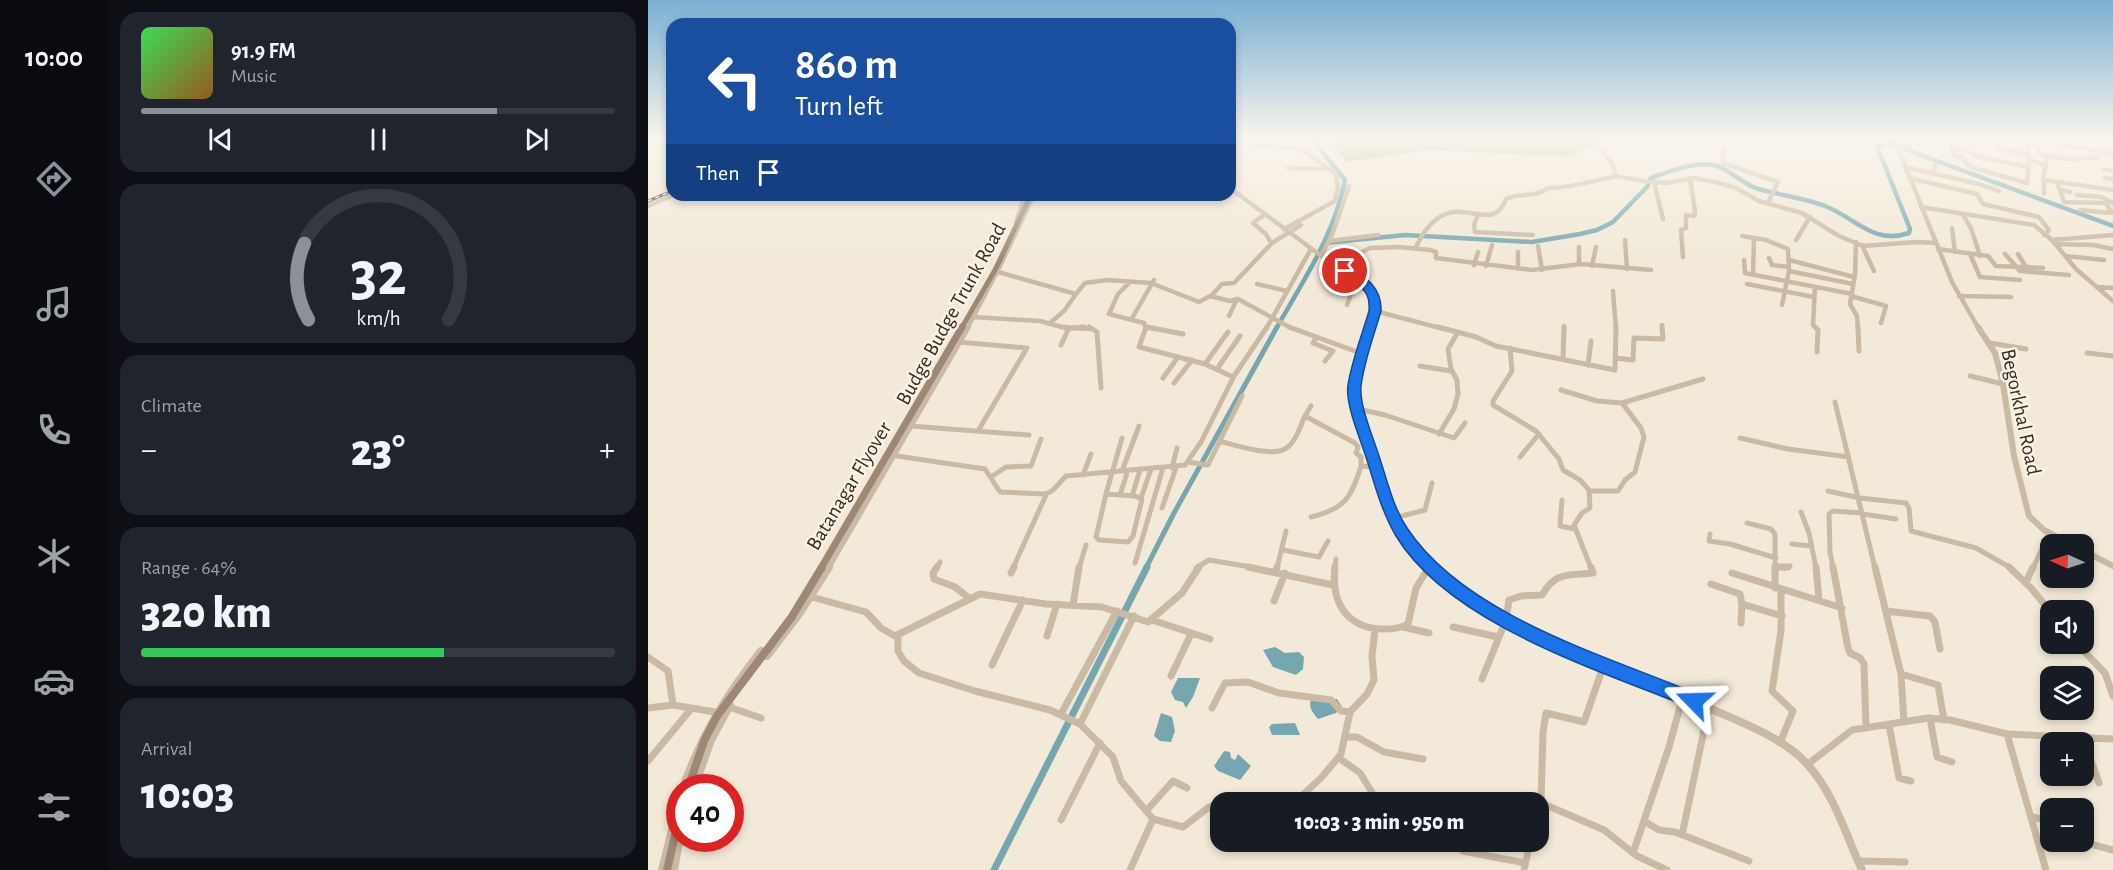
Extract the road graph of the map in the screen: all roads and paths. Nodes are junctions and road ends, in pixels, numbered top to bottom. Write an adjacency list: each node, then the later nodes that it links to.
1 (1690, 178): 75 (street)
2 (1909, 178): 32 (street, Begorkhal Road)
3 (1338, 179): 42 (street)
4 (1603, 179): 35 (street)
5 (1632, 179): 14 (street)
6 (1684, 179): 14 (street)
7 (1693, 179): 28 (street)
8 (1768, 179): 28 (street)
9 (1912, 179): 45 (street)
10 (1956, 179): 19 (street)
11 (2012, 179): 12 (street)
12 (2028, 179)
13 (2043, 180): 15 (street); 22 (street)
14 (1650, 182): 39 (street)
15 (2057, 182): 17 (street); 18 (street)
16 (1349, 186): 56 (street)
17 (2060, 190): 20 (street); 29 (street)
18 (2113, 190)
19 (1999, 191)
20 (2070, 192)
21 (1236, 193): 36 (street)
22 (2044, 193)
23 (2077, 195): 30 (street)
24 (666, 198): 31 (street)
25 (1023, 201): 186 (street, Budge Budge Trunk Road)
26 (1030, 201): 94 (street, Budge Budge Trunk Road)
27 (1030, 201): 309 (main road, Batanagar Flyover, bridge)
28 (1768, 203): 38 (street)
29 (2106, 203): 30 (street); 34 (street)
30 (2113, 203)
31 (648, 206)
32 (1921, 207): 37 (street); 57 (street, Begorkhal Road)
33 (2080, 210): 34 (street)
34 (2112, 212)
35 (1478, 214): 44 (street); 47 (street)
36 (1264, 215): 42 (street); 55 (street)
37 (1963, 215): 45 (street); 73 (street)
38 (1810, 218): 52 (street); 53 (street)
39 (1663, 219)
40 (1301, 225): 42 (street)
41 (1952, 228): 68 (street)
42 (1286, 230): 55 (street); 64 (street)
43 (1378, 235): 56 (street)
44 (1533, 235)
45 (2044, 235): 54 (street)
46 (2113, 235): 49 (street)
47 (1420, 236): 61 (street)
48 (1742, 236): 50 (street)
49 (2103, 236): 54 (street); 65 (street)
50 (1754, 238): 78 (street); 95 (street)
51 (1625, 240): 88 (street)
52 (1796, 240)
53 (1856, 242): 59 (street); 97 (street)
54 (2053, 242): 65 (street); 74 (street)
55 (1271, 243): 114 (street)
56 (1328, 243): 72 (street)
57 (1936, 244): 59 (street); 68 (street); 115 (street, Begorkhal Road)
58 (1492, 245): 82 (street)
59 (1862, 245): 93 (street)
60 (1538, 246): 90 (street)
61 (1416, 247): 81 (street); 92 (street)
62 (1578, 247): 80 (street)
63 (1596, 247): 83 (street)
64 (1312, 249): 72 (street); 109 (street)
65 (2113, 249)
66 (1478, 252): 81 (street)
67 (1518, 252): 87 (street)
68 (1955, 252): 69 (street)
69 (1970, 254): 73 (street); 99 (street)
70 (2018, 254): 85 (street)
71 (2005, 255): 84 (street)
72 (1320, 256): 92 (street)
73 (1980, 256): 84 (street)
74 (2066, 256): 79 (street); 107 (street)
75 (1683, 257)
76 (1769, 258): 89 (street)
77 (1744, 260): 95 (street)
78 (1789, 260): 89 (street); 97 (street)
79 (2104, 260)
80 (1579, 264): 83 (street); 90 (street)
81 (1474, 265): 82 (street)
82 (1486, 266): 87 (street)
83 (1592, 266): 88 (street)
84 (2015, 267): 85 (street); 96 (street)
85 (2026, 267): 86 (street)
86 (2043, 268)
87 (1518, 269): 90 (street)
88 (1627, 269): 91 (street)
89 (1789, 269): 100 (street); 105 (street)
90 (1542, 270)
91 (1651, 270)
92 (1345, 271): 98 (street)
93 (1874, 271)
94 (998, 272): 112 (street); 124 (street, Budge Budge Trunk Road)
95 (1753, 275): 100 (street)
96 (2069, 275)
97 (1854, 277): 105 (street)
98 (1357, 279): 120 (street); 122 (street)
99 (2020, 280)
100 (1787, 281): 106 (street); 111 (street)
101 (1130, 282): 102 (street); 112 (street); 125 (street)
102 (1153, 282): 114 (street); 125 (street)
103 (1257, 284): 109 (street)
104 (1747, 284): 111 (street)
105 (1853, 284): 113 (street)
106 (1815, 287): 113 (street); 116 (street)
107 (2098, 287): 108 (street); 119 (street)
108 (2113, 288)
109 (1287, 291): 126 (street)
110 (1613, 291): 150 (street)
111 (1785, 292): 116 (street); 121 (street)
112 (1076, 294): 127 (street)
113 (1852, 295): 128 (street); 144 (street)
114 (1211, 296): 118 (street)
115 (1959, 296): 117 (street); 140 (street, Begorkhal Road)
116 (1814, 297): 145 (street)
117 (2011, 297)
118 (1237, 299): 123 (street); 126 (street)
119 (2113, 301)
120 (1347, 305)
121 (1782, 305)
122 (1375, 311): 134 (street); 147 (street)
123 (1229, 315)
124 (973, 317): 127 (street); 139 (street, Budge Budge Trunk Road)
125 (1131, 320): 131 (street)
126 (1274, 320): 137 (street); 160 (street)
127 (1050, 323): 132 (street)
128 (1881, 323)
129 (1662, 325): 150 (street)
130 (1564, 326): 151 (street)
131 (1146, 327): 135 (street); 149 (street)
132 (1069, 328): 141 (street); 165 (street)
133 (1228, 332): 154 (street)
134 (1458, 332): 142 (street); 158 (street)
135 (1183, 333)
136 (1240, 336): 157 (street)
137 (1316, 338): 147 (street); 153 (street)
138 (1591, 341): 155 (street)
139 (958, 342): 174 (street, Budge Budge Trunk Road); 176 (street)
140 (1990, 343): 143 (street); 164 (street, Begorkhal Road)
141 (1060, 345)
142 (1510, 348): 151 (street); 178 (street)
143 (2026, 349)
144 (1859, 351)
145 (1817, 352)
146 (2086, 353): 148 (street)
147 (1363, 354): 171 (street)
148 (2113, 356)
149 (1178, 357): 152 (street); 161 (street)
150 (1615, 358): 155 (street)
151 (1563, 359): 155 (street)
152 (1192, 360): 154 (street); 163 (street)
153 (1325, 361)
154 (1205, 364): 157 (street)
155 (1588, 365)
156 (1420, 366): 158 (street)
157 (1217, 369): 160 (street)
158 (1451, 372): 177 (street)
159 (1970, 376): 164 (street)
160 (1233, 377): 189 (street)
161 (1163, 378)
162 (1702, 379): 169 (street)
163 (1174, 383)
164 (2003, 384): 219 (street, Begorkhal Road)
165 (1101, 388)
166 (1561, 390): 169 (street)
167 (1242, 396): 183 (street)
168 (1835, 402): 188 (street)
169 (1622, 403): 201 (street)
170 (1311, 406): 172 (street)
171 (1358, 410): 177 (street); 191 (street)
172 (1305, 416): 183 (street); 190 (street)
173 (1465, 423): 177 (street)
174 (910, 426): 176 (street); 186 (street, Budge Budge Trunk Road)
175 (1139, 426): 196 (street)
176 (978, 431): 179 (street)
177 (1439, 434)
178 (1539, 434): 187 (street); 201 (street)
179 (1029, 435)
180 (1122, 438): 197 (street)
181 (1740, 438): 188 (street)
182 (1041, 439): 199 (street)
183 (1219, 441): 189 (street)
184 (1177, 448): 193 (street)
185 (1091, 454): 198 (street)
186 (889, 455): 199 (street); 243 (street, Budge Budge Trunk Road)
187 (1520, 457)
188 (1849, 457): 208 (street)
189 (1190, 463): 193 (street)
190 (1361, 466): 191 (street); 213 (street)
191 (1376, 467): 214 (street)
192 (1163, 468): 193 (street); 194 (street); 230 (street)
193 (1174, 468): 210 (street)
194 (1150, 469): 195 (street); 207 (street)
195 (1140, 470): 196 (street); 206 (street)
196 (1125, 471): 197 (street); 205 (street)
197 (1112, 472): 198 (street); 203 (street)
198 (1083, 475): 204 (street)
199 (991, 477): 204 (street)
200 (1432, 483): 214 (street)
201 (1589, 490): 217 (street)
202 (1828, 491): 208 (street)
203 (1106, 494): 205 (street); 207 (street)
204 (1046, 495): 236 (street)
205 (1120, 495): 206 (street)
206 (1132, 496): 207 (street)
207 (1141, 498)
208 (1860, 498): 212 (street); 239 (street)
209 (1562, 500): 217 (street)
210 (1162, 508)
211 (1801, 512): 224 (street)
212 (1863, 514): 215 (street); 252 (street); 254 (street)
213 (1311, 517)
214 (1394, 518): 234 (street)
215 (1896, 519)
216 (1747, 523): 227 (street)
217 (1575, 529): 258 (street)
218 (1286, 531): 225 (street)
219 (2049, 533): 239 (street)
220 (1710, 534): 227 (street)
221 (1328, 541): 225 (street)
222 (1791, 544): 224 (street)
223 (1086, 545): 251 (street)
224 (1811, 546): 246 (street)
225 (1283, 550): 235 (street)
226 (2094, 556): 233 (street)
227 (1776, 558): 231 (street)
228 (1336, 559): 241 (street)
229 (939, 562): 244 (street)
230 (1135, 563)
231 (1776, 566): 232 (street); 242 (street)
232 (1790, 566)
233 (2113, 566)
234 (1429, 567): 258 (street); 260 (street)
235 (1276, 571): 237 (street); 257 (street)
236 (1011, 573)
237 (1286, 573): 241 (street); 248 (street)
238 (1732, 573): 242 (street)
239 (2027, 580): 247 (street)
240 (1711, 584): 250 (street)
241 (1333, 585): 262 (street)
242 (1778, 589): 246 (street); 256 (street)
243 (806, 595): 265 (street); 280 (street, Budge Budge Trunk Road); 285 (street, Budge Budge Trunk Road)
244 (969, 598): 245 (street); 265 (street)
245 (1023, 600): 249 (street); 273 (street)
246 (1820, 600): 252 (street)
247 (2041, 600)
248 (1274, 601)
249 (1056, 604): 251 (street); 266 (street)
250 (1742, 604): 256 (street); 259 (street)
251 (1073, 605): 253 (street)
252 (1842, 608): 294 (street)
253 (1119, 611): 255 (street); 287 (street)
254 (1886, 611): 269 (street); 274 (street)
255 (1134, 616): 257 (street); 292 (street)
256 (1782, 616): 301 (street)
257 (1152, 620): 264 (street)
258 (1506, 620): 267 (street); 272 (street)
259 (1741, 623)
260 (1403, 627): 262 (street); 263 (street)
261 (1453, 627): 267 (street)
262 (1376, 629): 286 (street)
263 (1429, 633)
264 (1191, 634): 268 (street); 275 (street)
265 (898, 635): 287 (street)
266 (1047, 636)
267 (1498, 637): 276 (street)
268 (1210, 639)
269 (1940, 649)
270 (2086, 654): 278 (street)
271 (648, 657): 279 (street)
272 (1604, 664): 277 (street); 316 (street)
273 (992, 665)
274 (1901, 674): 290 (street); 291 (street)
275 (1171, 676)
276 (1482, 679)
277 (1683, 696): 281 (street); 324 (street)
278 (2113, 696)
279 (673, 705): 282 (street); 283 (street)
280 (729, 707): 288 (street); 310 (street, Budge Budge Trunk Road)
281 (1708, 707): 301 (street); 325 (street)
282 (648, 708)
283 (691, 708): 285 (street); 304 (street)
284 (1212, 708): 286 (street)
285 (715, 712): 308 (street, Budge Budge Trunk Road)
286 (1350, 712): 297 (street)
287 (1062, 715): 292 (street)
288 (761, 718)
289 (1930, 718): 290 (street); 291 (street); 305 (street)
290 (1944, 720): 295 (street)
291 (1904, 722): 293 (street)
292 (1079, 724): 300 (street)
293 (1889, 725): 294 (street); 311 (street)
294 (1866, 728): 306 (street)
295 (2007, 734): 296 (street); 320 (street)
296 (2040, 736)
297 (1345, 737): 302 (street); 303 (street)
298 (2094, 738): 299 (street)
299 (2113, 739)
300 (1100, 743): 319 (street); 323 (street)
301 (1779, 743): 306 (street)
302 (1339, 758): 314 (street); 315 (street)
303 (1423, 759)
304 (648, 761)
305 (1952, 762)
306 (1808, 764): 335 (street)
307 (2094, 771): 312 (street)
308 (688, 774)
309 (693, 774)
310 (699, 774)
311 (1911, 781)
312 (2098, 783)
313 (1187, 788): 319 (street)
314 (1305, 792)
315 (1372, 792)
316 (1540, 792)
317 (1549, 806): 333 (street)
318 (1210, 807): 321 (street)
319 (1148, 810): 321 (street)
320 (2032, 817): 322 (street); 345 (street)
321 (1153, 819): 342 (street)
322 (2040, 819)
323 (1061, 820)
324 (1644, 821): 325 (street); 333 (street)
325 (1682, 836): 334 (street)
326 (2094, 845): 327 (street)
327 (2113, 850)
328 (666, 852): 339 (street)
329 (671, 852): 340 (main road)
330 (677, 852): 341 (street)
331 (1467, 852): 337 (street)
332 (1528, 852): 337 (street)
333 (1633, 853): 338 (street)
334 (1749, 861)
335 (1858, 861): 336 (street); 344 (street)
336 (1905, 862)
337 (1525, 867)
338 (1651, 867): 343 (street)
339 (662, 870)
340 (667, 870)
341 (674, 870)
342 (1130, 870)
343 (1667, 870)
344 (1862, 870)
345 (2046, 870)

